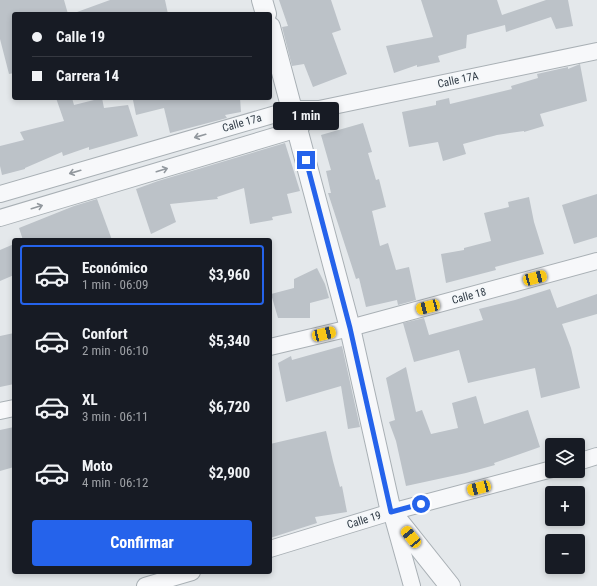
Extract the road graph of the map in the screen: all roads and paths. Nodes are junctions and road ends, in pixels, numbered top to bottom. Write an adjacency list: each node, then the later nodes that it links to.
1 (262, 0): 2 (street)
2 (265, 12)
3 (272, 34): 5 (street)
4 (597, 51): 6 (street, Calle 17A)
5 (293, 108): 6 (street, Calle 17a); 7 (street); 8 (street, Calle 17a, one-way to 8)
6 (319, 109): 7 (street, Calle 17a)
7 (298, 129): 9 (street, Calle 17a, one-way to 7); 11 (street)
8 (0, 194)
9 (0, 218)
10 (597, 261): 11 (street, Calle 18)
11 (350, 328): 12 (street, Calle 18); 18 (street)
12 (272, 347)
13 (12, 409): 14 (street)
14 (0, 412)
15 (597, 456): 16 (street)
16 (585, 460)
17 (545, 471): 18 (street, Calle 19)
18 (391, 512): 19 (street, Calle 19); 22 (street); 23 (street)
19 (272, 548)
20 (185, 574): 21 (street)
21 (145, 586)
22 (412, 586)
23 (450, 586)

